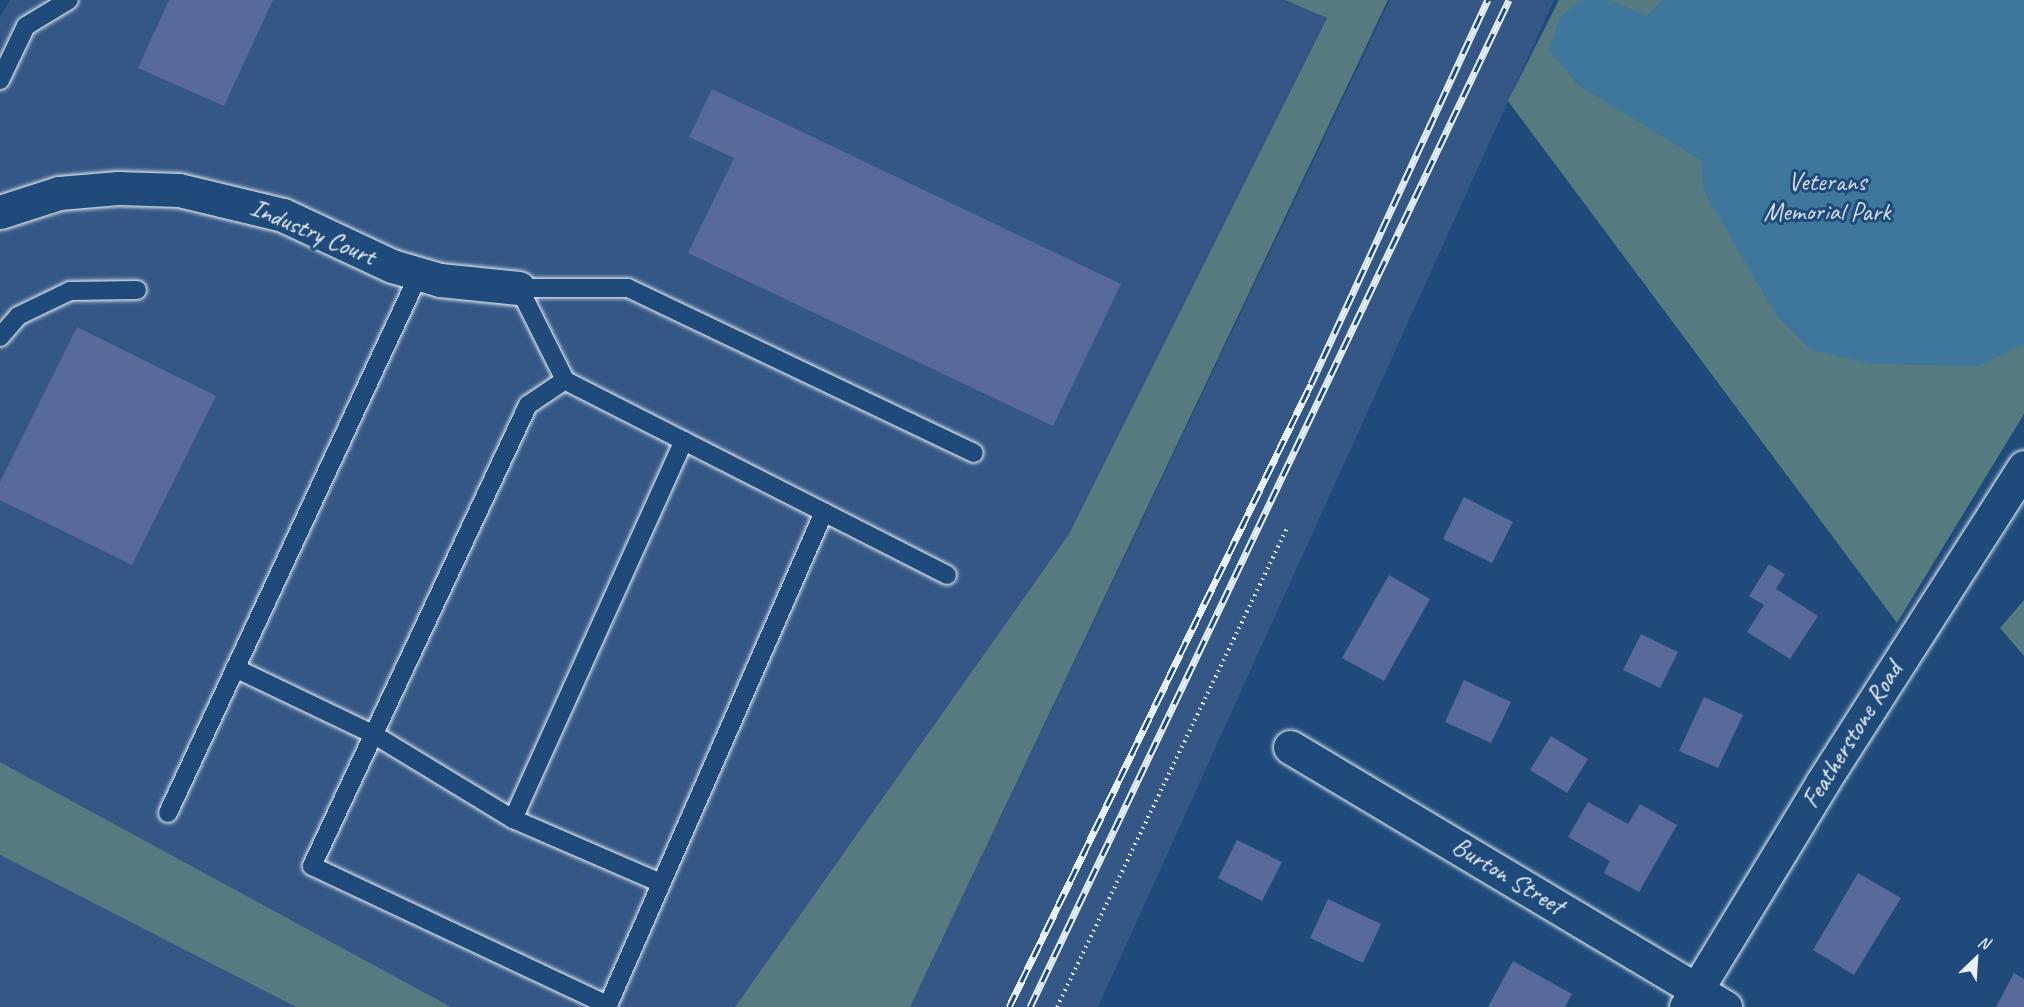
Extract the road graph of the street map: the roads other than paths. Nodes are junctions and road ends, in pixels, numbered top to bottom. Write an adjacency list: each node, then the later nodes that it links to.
1 (69, 0): 2 (lane)
2 (0, 80)
3 (0, 212): 4 (street, Industry Court)
4 (419, 274): 5 (street, Industry Court); 14 (lane)
5 (519, 288): 8 (lane); 10 (lane)
6 (137, 290): 7 (lane)
7 (0, 337)
8 (565, 380): 9 (lane); 15 (lane)
9 (684, 441): 12 (lane); 18 (lane)
10 (974, 453)
11 (2024, 467): 20 (street, Featherstone Road)
12 (824, 512): 13 (lane); 19 (lane)
13 (947, 575)
14 (235, 668): 15 (lane); 17 (lane)
15 (374, 734): 18 (lane); 19 (lane)
16 (1290, 747): 20 (street, Burton Street)
17 (168, 813)
18 (513, 819): 19 (lane)
19 (661, 883)
20 (1692, 998): 21 (street, Burton Street)
21 (1725, 1007)

